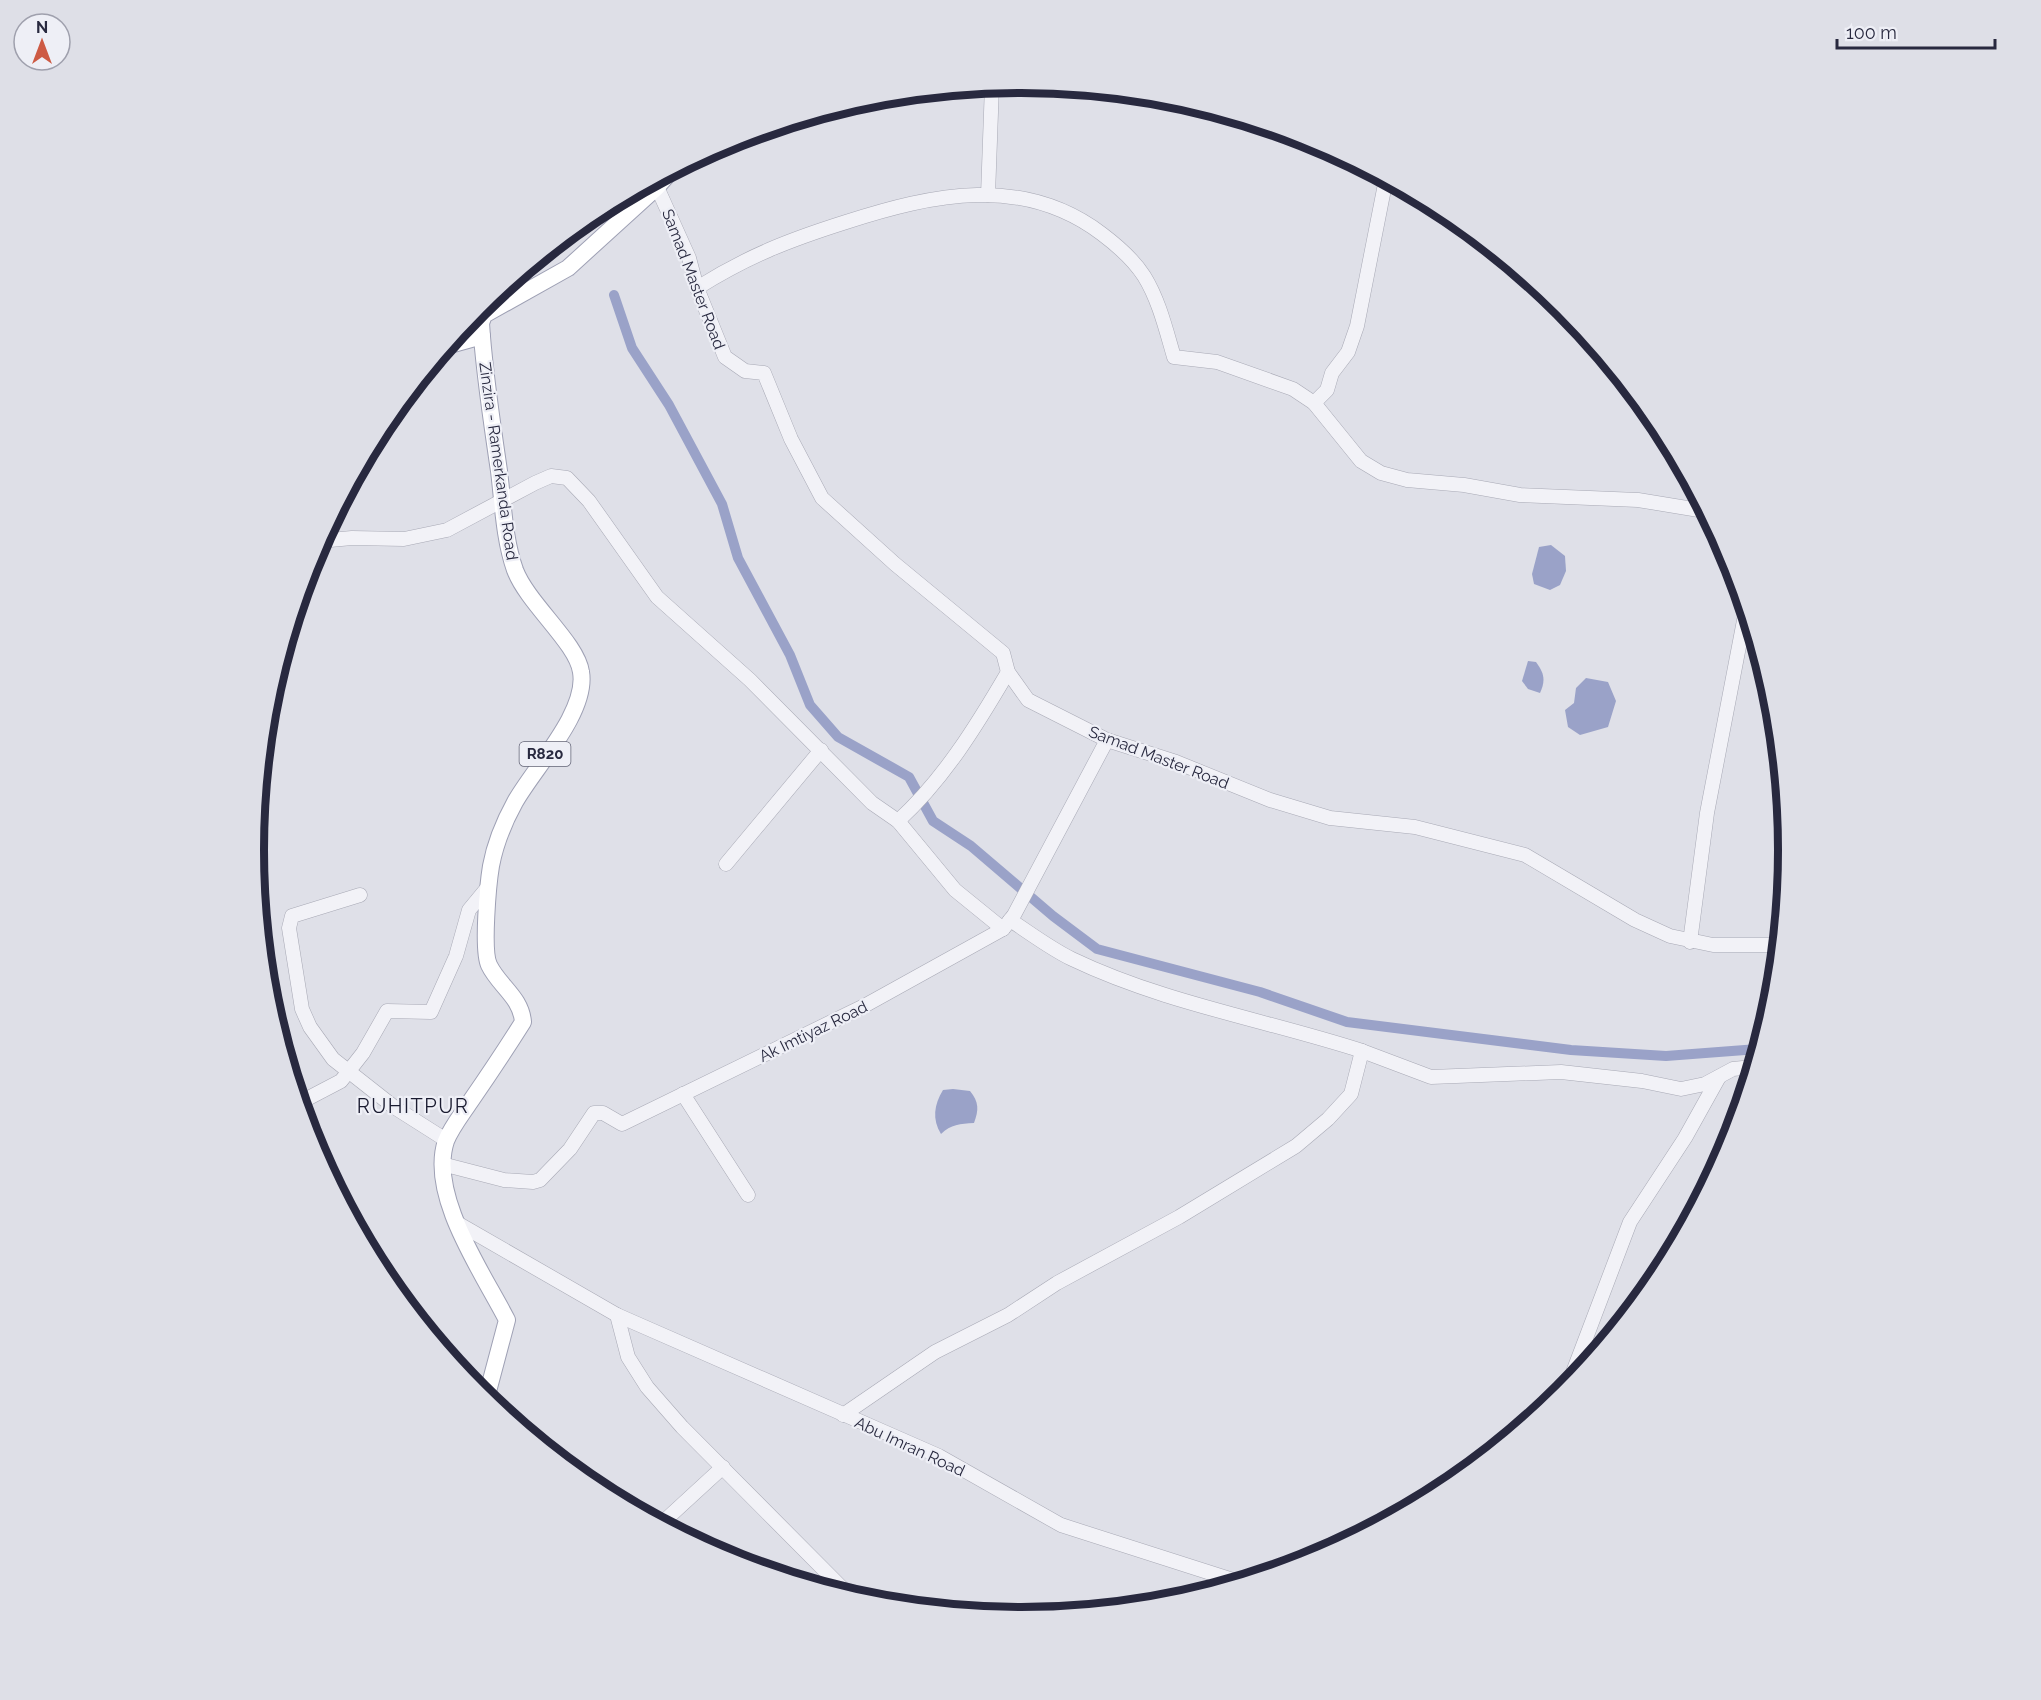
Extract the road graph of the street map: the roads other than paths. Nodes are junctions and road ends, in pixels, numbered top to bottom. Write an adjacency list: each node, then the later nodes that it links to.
1 (992, 94): 4 (street)
2 (1385, 186): 10 (street)
3 (657, 187): 5 (street, Samad Master Road); 6 (main road, Zinzira - Ramerkanda Road / R820)
4 (988, 195): 5 (street); 10 (street)
5 (697, 288): 15 (street, Samad Master Road)
6 (499, 302)
7 (483, 317): 8 (main road, Zinzira - Ramerkanda Road / R820)
8 (482, 336): 9 (main road); 11 (main road, Zinzira - Ramerkanda Road / R820)
9 (459, 342)
10 (1314, 403): 12 (street)
11 (502, 499): 13 (street); 17 (street); 20 (main road, Zinzira - Ramerkanda Road / R820)
12 (1696, 510)
13 (330, 540)
14 (1743, 626): 23 (street)
15 (1008, 672): 16 (street, Samad Master Road); 18 (street)
16 (1107, 740): 22 (street); 23 (street, Samad Master Road)
17 (821, 750): 18 (street); 19 (street)
18 (898, 821): 22 (street)
19 (726, 864)
20 (488, 887): 27 (street); 31 (main road, Zinzira - Ramerkanda Road / R820)
21 (360, 896): 27 (street)
22 (1009, 921): 25 (street); 29 (street, Ak Imtiyaz Road)
23 (1690, 942): 24 (street, Samad Master Road)
24 (1771, 945)
25 (1362, 1051): 28 (street); 38 (street)
26 (1745, 1068): 28 (street)
27 (350, 1070): 30 (street); 31 (street)
28 (1719, 1077): 36 (street)
29 (683, 1094): 32 (street, Ak Imtiyaz Road); 33 (street)
30 (306, 1099)
31 (446, 1140): 32 (main road, Zinzira - Ramerkanda Road / R820)
32 (442, 1164): 34 (main road, Zinzira - Ramerkanda Road / R820)
33 (748, 1195)
34 (459, 1224): 35 (street, Abu Imran Road); 37 (main road, Zinzira - Ramerkanda Road / R820)
35 (617, 1315): 38 (street, Abu Imran Road); 39 (street)
36 (1576, 1364)
37 (489, 1389)
38 (843, 1415): 41 (street, Abu Imran Road)
39 (723, 1467): 40 (street); 42 (street)
40 (667, 1519)
41 (1227, 1578)
42 (838, 1584)

